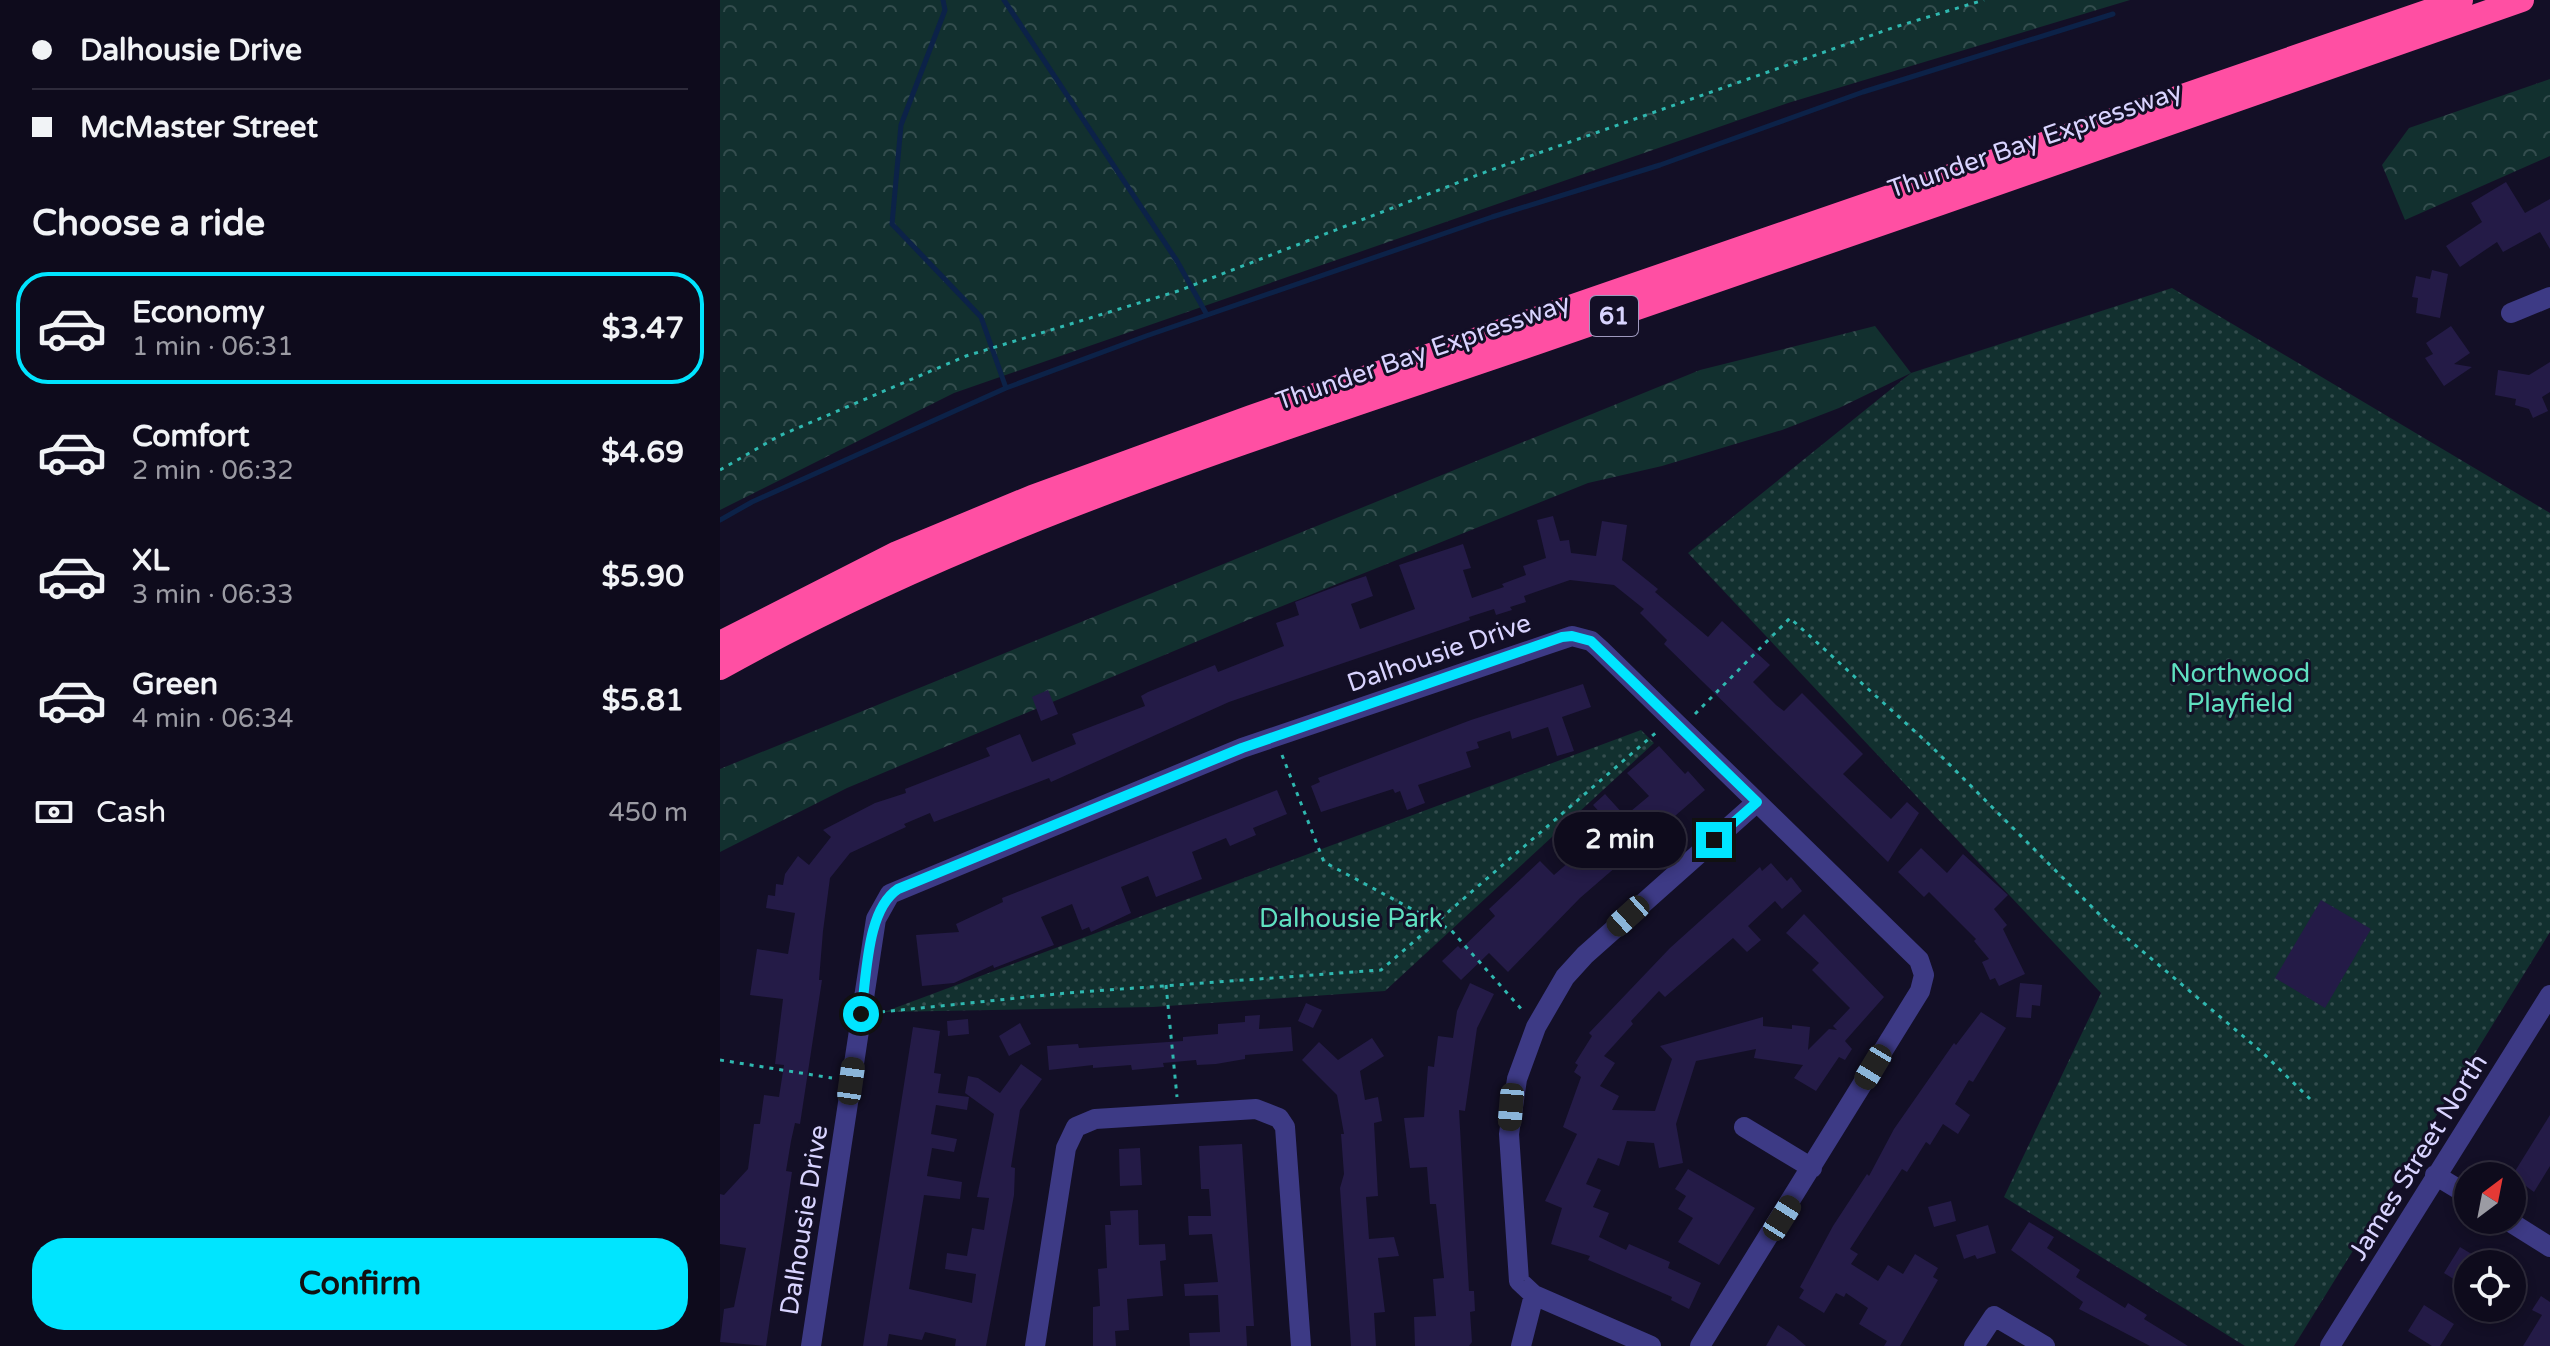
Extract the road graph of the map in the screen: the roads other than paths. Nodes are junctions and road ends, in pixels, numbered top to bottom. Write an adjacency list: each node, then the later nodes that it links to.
1 (2461, 0): 5 (highway, Thunder Bay Expressway / 61)
2 (2522, 0): 6 (highway, Thunder Bay Expressway / 61)
3 (2550, 297): 4 (street)
4 (2511, 313)
5 (720, 643)
6 (720, 668)
7 (1757, 802): 10 (street, Dalhousie Drive); 15 (street); 16 (street, Dalhousie Drive)
8 (2550, 995): 11 (street, James Street North)
9 (1744, 1127): 10 (street)
10 (1812, 1168): 21 (street, Dalhousie Drive)
11 (2435, 1175): 12 (street); 24 (street, James Street North)
12 (2454, 1187)
13 (2526, 1232): 14 (street)
14 (2550, 1247)
15 (1534, 1295): 19 (street); 20 (street)
16 (811, 1346)
17 (1035, 1346): 18 (street)
18 (1301, 1346)
19 (1521, 1346)
20 (1651, 1346)
21 (1700, 1346)
22 (1974, 1346): 23 (street)
23 (2045, 1346)
24 (2330, 1346)

